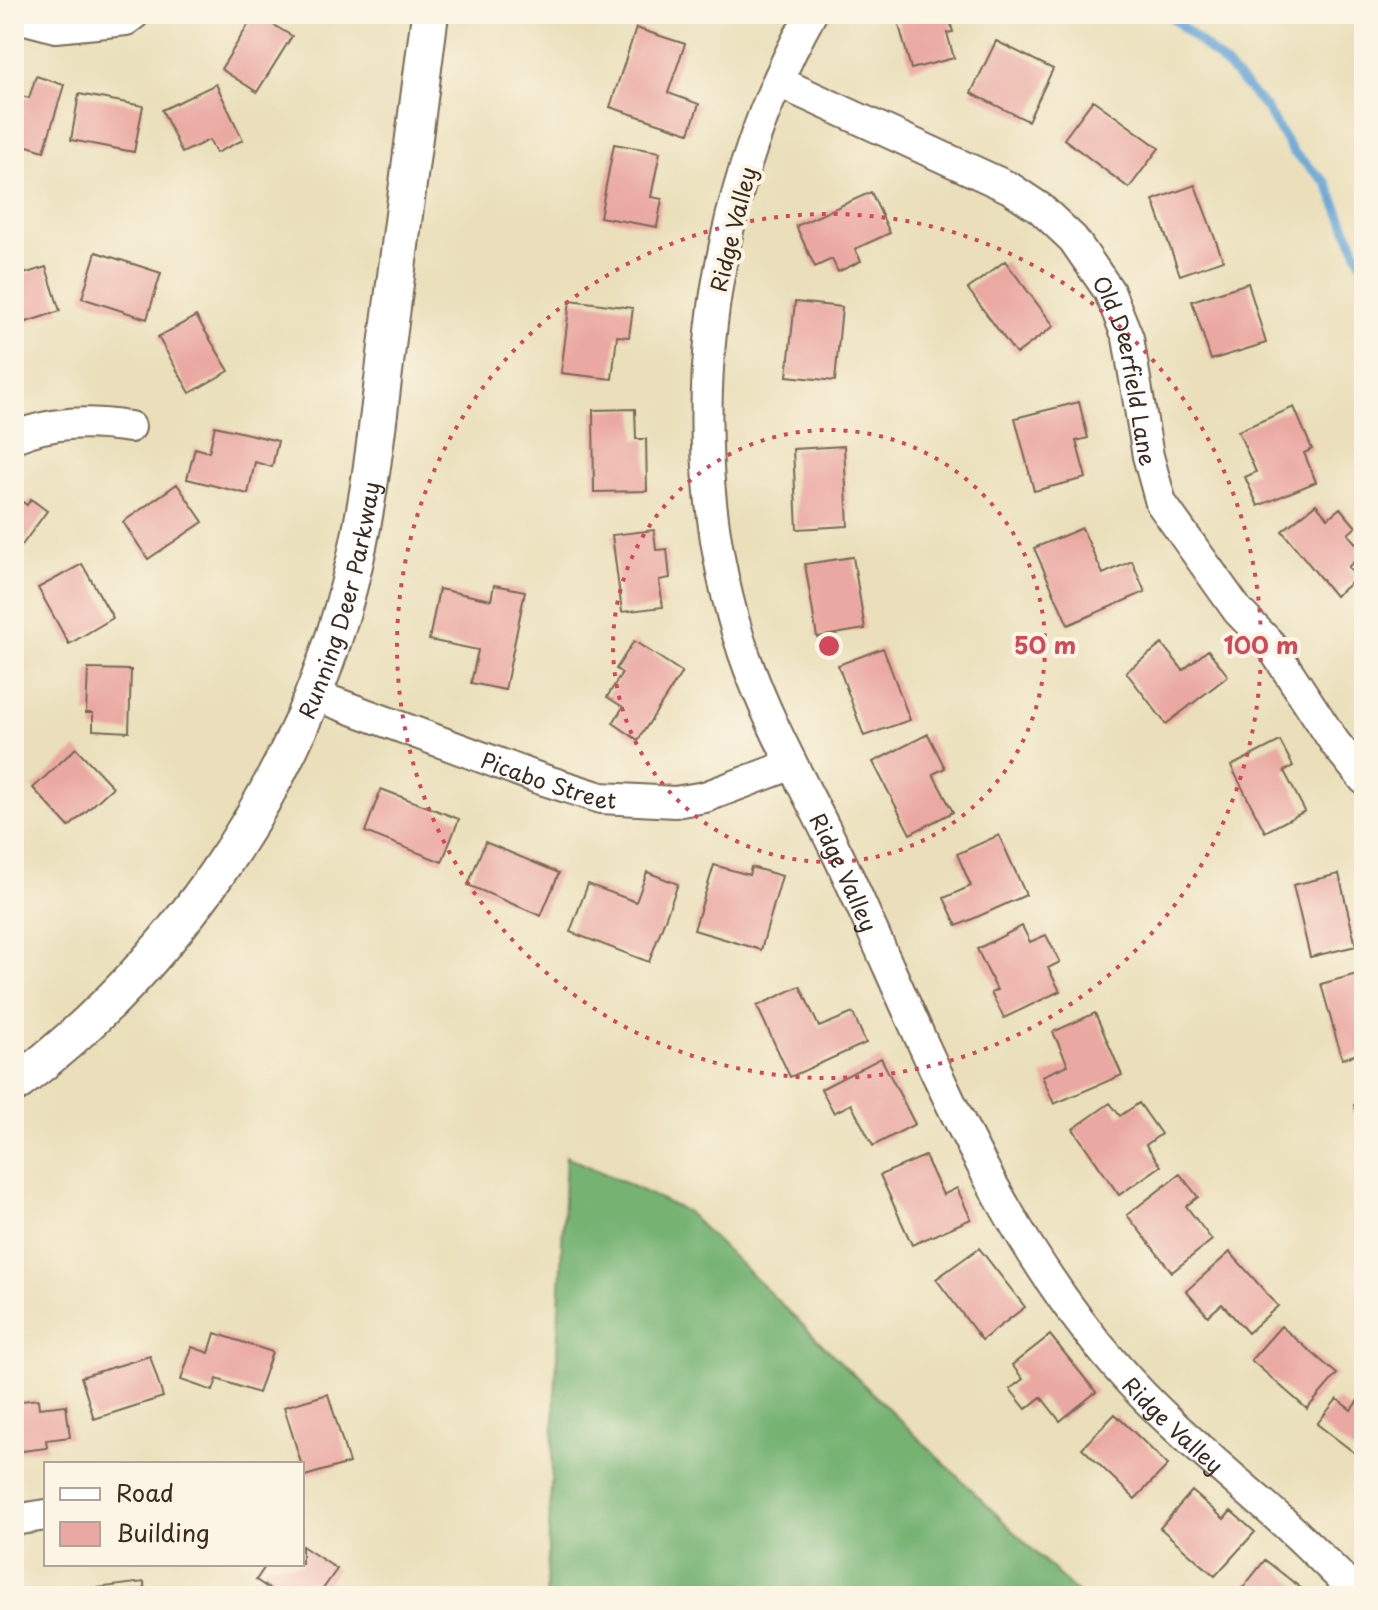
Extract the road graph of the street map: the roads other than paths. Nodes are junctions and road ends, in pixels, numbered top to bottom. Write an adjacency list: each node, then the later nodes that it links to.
1 (134, 14): 4 (street)
2 (430, 14): 8 (street, Running Deer Parkway)
3 (811, 14): 5 (street, Ridge Valley)
4 (14, 16)
5 (779, 82): 9 (street, Ridge Valley); 10 (street, Old Deerfield Lane)
6 (130, 427): 7 (street)
7 (14, 437)
8 (314, 695): 9 (street, Picabo Street); 11 (street, Running Deer Parkway)
9 (790, 765): 14 (street, Ridge Valley)
10 (1364, 779)
11 (14, 1085)
12 (44, 1515): 13 (street)
13 (14, 1520)
14 (1360, 1596)

